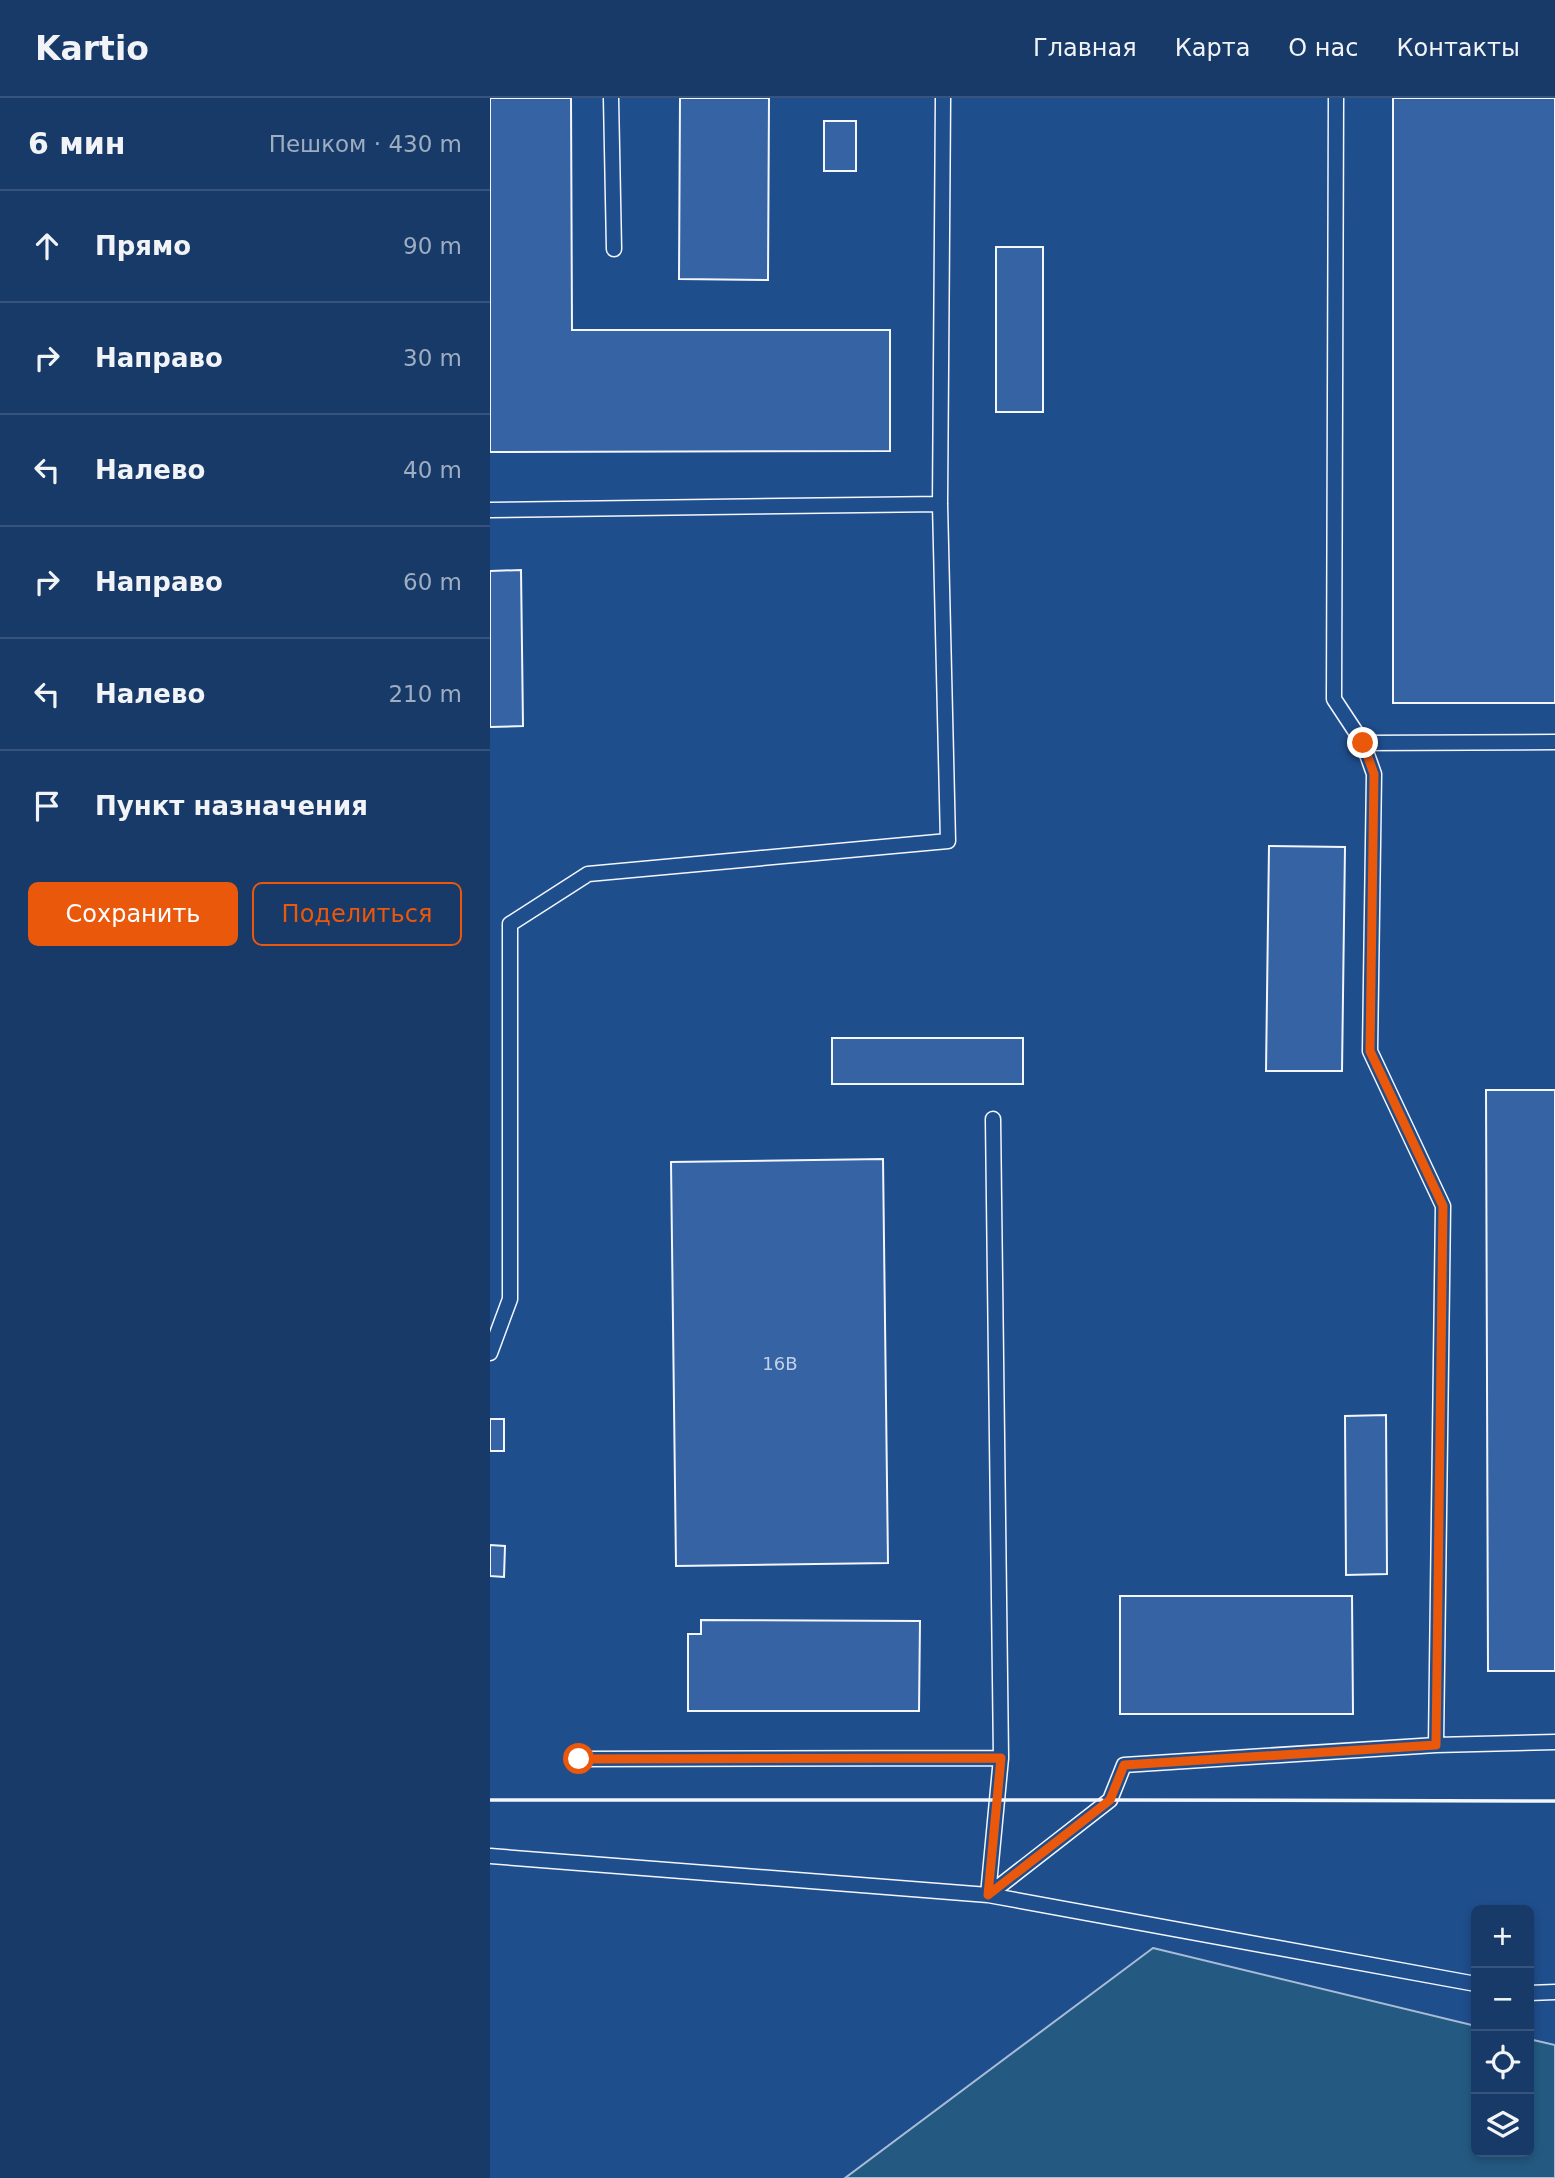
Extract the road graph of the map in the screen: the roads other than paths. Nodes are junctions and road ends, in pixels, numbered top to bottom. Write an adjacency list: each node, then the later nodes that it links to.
1 (611, 98): 4 (lane)
2 (943, 98): 5 (lane)
3 (1336, 98): 8 (lane)
4 (614, 249)
5 (940, 504): 6 (lane); 10 (lane)
6 (490, 510)
7 (1555, 742): 8 (lane)
8 (1363, 743): 12 (lane)
9 (993, 1119): 13 (lane)
10 (490, 1353)
11 (1555, 1742): 12 (lane)
12 (1436, 1745): 16 (lane)
13 (1001, 1758): 14 (lane); 16 (lane)
14 (579, 1759)
15 (490, 1856): 16 (lane)
16 (988, 1895): 17 (lane)
17 (1471, 1983)
18 (1555, 1992): 19 (lane)
19 (1534, 1993)

